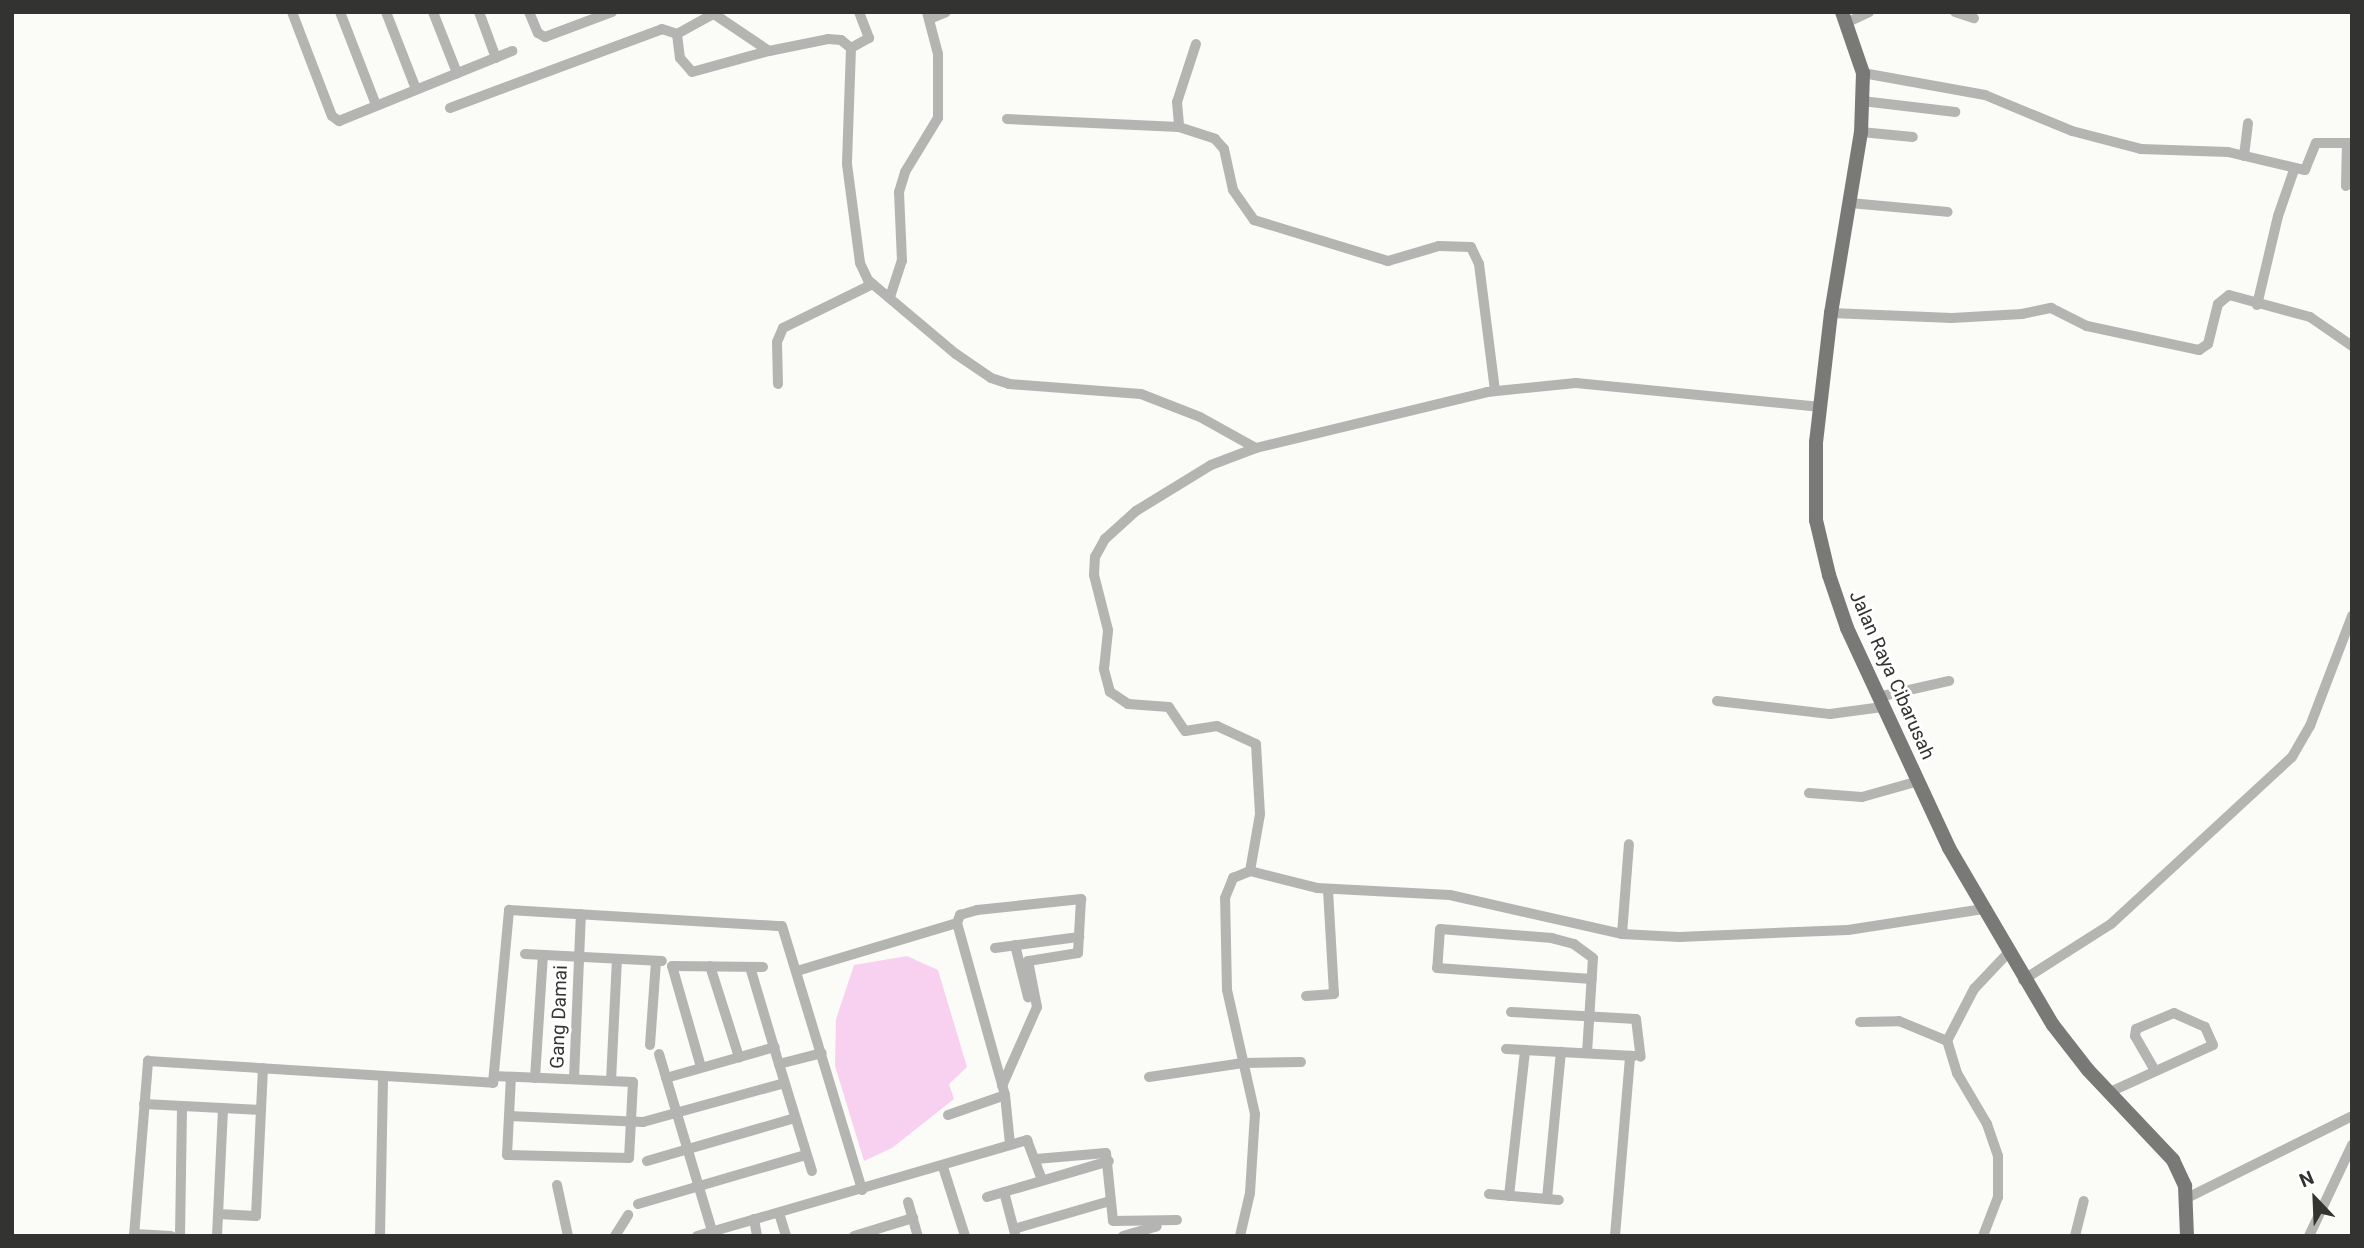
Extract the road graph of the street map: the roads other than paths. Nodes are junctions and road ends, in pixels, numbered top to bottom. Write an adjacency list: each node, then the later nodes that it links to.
1 (292, 12): 26 (street)
2 (340, 12): 26 (street)
3 (386, 12): 24 (street)
4 (433, 12): 22 (street)
5 (479, 12): 21 (street)
6 (529, 12): 7 (street)
7 (612, 12)
8 (859, 12): 18 (street)
9 (946, 12): 13 (street)
10 (1869, 12): 14 (street)
11 (1955, 12): 15 (street)
12 (711, 13): 16 (street); 20 (street)
13 (928, 16): 42 (street)
14 (1845, 17): 23 (main road, Jalan Raya Cibarusah)
15 (1974, 18)
16 (677, 34): 20 (street); 27 (street)
17 (1196, 44): 31 (street)
18 (851, 48): 20 (street); 41 (street)
19 (513, 51): 21 (street)
20 (769, 51)
21 (496, 58): 22 (street)
22 (457, 73): 24 (street)
23 (1863, 73): 25 (main road, Jalan Raya Cibarusah); 35 (street)
24 (415, 89): 26 (street)
25 (1861, 101): 28 (street); 32 (main road, Jalan Raya Cibarusah)
26 (376, 105)
27 (450, 108)
28 (1955, 112)
29 (1007, 119): 31 (street)
30 (2248, 123): 35 (street)
31 (1180, 127): 47 (street)
32 (1861, 132): 33 (street); 39 (main road, Jalan Raya Cibarusah)
33 (1913, 137)
34 (2350, 143): 36 (street); 37 (street)
35 (2244, 156): 36 (street)
36 (2294, 170): 43 (street)
37 (2349, 170): 38 (street)
38 (2346, 186)
39 (1850, 203): 40 (street); 44 (main road, Jalan Raya Cibarusah)
40 (1948, 212)
41 (873, 284): 42 (street); 46 (street)
42 (890, 297): 49 (street)
43 (2257, 305): 44 (street); 45 (street)
44 (1831, 313): 48 (main road, Jalan Raya Cibarusah)
45 (2348, 344)
46 (778, 384)
47 (1495, 391): 48 (street); 49 (street)
48 (1821, 407): 53 (main road, Jalan Raya Cibarusah)
49 (1256, 448): 57 (street)
50 (2352, 616): 73 (street)
51 (1949, 681): 53 (street)
52 (1717, 701): 53 (street)
53 (1881, 702): 54 (main road, Jalan Raya Cibarusah)
54 (1919, 781): 55 (street); 59 (main road, Jalan Raya Cibarusah)
55 (1809, 793)
56 (1629, 844): 62 (street)
57 (1250, 871): 58 (street); 93 (street)
58 (1328, 889): 62 (street); 76 (street)
59 (1983, 909): 62 (street); 73 (main road, Jalan Raya Cibarusah)
60 (581, 914): 68 (street, Gang Damai); 74 (street); 99 (street)
61 (957, 923): 63 (street); 74 (street); 107 (street)
62 (1622, 934)
63 (1079, 937): 64 (street); 78 (street)
64 (1015, 945): 65 (street); 78 (street)
65 (995, 948)
66 (525, 954): 67 (street)
67 (543, 955): 68 (street); 102 (street)
68 (579, 957): 69 (street); 104 (street, Gang Damai)
69 (617, 959): 82 (street); 105 (street)
70 (710, 966): 71 (street); 91 (street); 95 (street)
71 (750, 967): 72 (street); 83 (street)
72 (763, 967)
73 (2016, 967): 81 (street); 108 (main road, Jalan Raya Cibarusah)
74 (797, 971): 87 (street)
75 (1592, 978): 75 (street); 79 (street)
76 (1306, 996)
77 (1511, 1012): 79 (street)
78 (1032, 1016): 107 (street)
79 (1590, 1016): 89 (street); 90 (street)
80 (1860, 1021): 81 (street)
81 (1947, 1041): 151 (street)
82 (650, 1045)
83 (775, 1047): 91 (street); 94 (street)
84 (1506, 1049): 85 (street)
85 (1525, 1050): 86 (street); 134 (street)
86 (1561, 1052): 89 (street); 134 (street)
87 (822, 1053): 94 (street); 131 (street)
88 (659, 1054): 103 (street)
89 (1587, 1054): 90 (street)
90 (1639, 1056): 166 (street)
91 (739, 1057): 95 (street)
92 (1301, 1062): 93 (street)
93 (1243, 1063): 101 (street); 165 (street)
94 (779, 1064): 106 (street)
95 (701, 1067): 103 (street)
96 (263, 1068): 98 (street); 109 (street); 112 (street)
97 (2155, 1070): 97 (street); 108 (street)
98 (383, 1076): 99 (street); 155 (street)
99 (494, 1076): 100 (street)
100 (511, 1077): 102 (street); 115 (street)
101 (1149, 1077)
102 (535, 1078): 104 (street)
103 (666, 1078): 113 (street)
104 (574, 1079): 105 (street)
105 (611, 1081): 118 (street)
106 (785, 1083): 113 (street); 117 (street)
107 (1003, 1091): 114 (street); 119 (street)
108 (2110, 1092): 136 (main road, Jalan Raya Cibarusah)
109 (144, 1104): 110 (street); 150 (street)
110 (182, 1106): 111 (street); 153 (street)
111 (223, 1108): 112 (street); 142 (street)
112 (261, 1110): 142 (street)
113 (677, 1114): 118 (street); 121 (street)
114 (947, 1115)
115 (509, 1116): 118 (street); 118 (street)
116 (2352, 1116): 136 (street)
117 (795, 1118): 121 (street); 122 (street)
118 (631, 1120)
119 (1010, 1144): 123 (street); 126 (street)
120 (2352, 1145): 169 (street)
121 (687, 1149): 124 (street); 130 (street)
122 (806, 1155): 127 (street); 130 (street)
123 (1036, 1158): 125 (street); 128 (street)
124 (647, 1161)
125 (1108, 1161): 128 (street); 137 (street)
126 (943, 1167): 131 (street); 163 (street)
127 (811, 1171)
128 (1042, 1180): 132 (street)
129 (557, 1185): 156 (street)
130 (699, 1186): 140 (street); 148 (street)
131 (862, 1191): 141 (street)
132 (1004, 1192): 135 (street); 149 (street)
133 (1489, 1194): 134 (street)
134 (1509, 1196)
135 (987, 1197)
136 (2187, 1198): 168 (main road, Jalan Raya Cibarusah)
137 (1110, 1201): 147 (street); 149 (street)
138 (2084, 1201): 167 (street)
139 (908, 1202): 144 (street)
140 (639, 1204)
141 (779, 1213): 145 (street); 160 (street)
142 (218, 1214): 154 (street)
143 (628, 1214): 157 (street)
144 (913, 1218): 161 (street); 162 (street)
145 (754, 1219): 148 (street); 159 (street)
146 (1177, 1220): 147 (street)
147 (1157, 1228): 164 (street)
148 (712, 1231): 158 (street)
149 (1015, 1232)
150 (134, 1235): 152 (street)
151 (1985, 1235)
152 (172, 1236)
153 (180, 1236)
154 (217, 1236)
155 (380, 1236)
156 (568, 1236)
157 (615, 1236)
158 (697, 1236)
159 (757, 1236)
160 (786, 1236)
161 (854, 1236)
162 (918, 1236)
163 (965, 1236)
164 (1124, 1236)
165 (1240, 1236)
166 (1615, 1236)
167 (2076, 1236)
168 (2187, 1236)
169 (2309, 1236)

